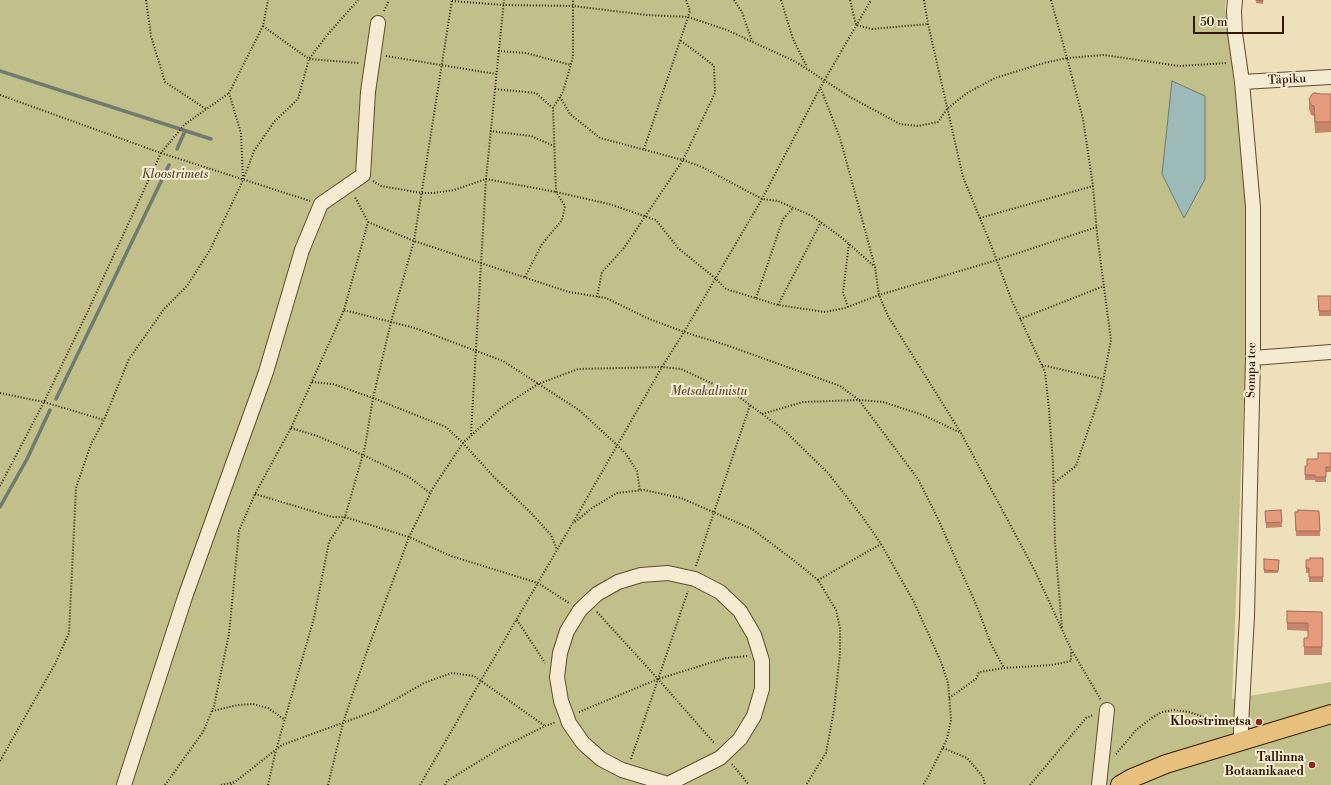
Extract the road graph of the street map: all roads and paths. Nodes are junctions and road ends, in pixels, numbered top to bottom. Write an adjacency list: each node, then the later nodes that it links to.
1 (146, 0): 42 (path)
2 (268, 0): 21 (path)
3 (358, 0): 26 (path)
4 (452, 0): 15 (path); 29 (path)
5 (504, 0): 15 (path)
6 (573, 0): 16 (path)
7 (686, 0): 17 (path)
8 (734, 0): 23 (path)
9 (781, 0): 31 (path)
10 (850, 0): 20 (path)
11 (870, 0): 20 (path)
12 (924, 0): 19 (path)
13 (1051, 0): 25 (path)
14 (1235, 0): 28 (street, Sompa tee)
15 (503, 5): 16 (path); 24 (path)
16 (573, 6): 17 (path); 30 (path)
17 (688, 17): 22 (path); 23 (path)
18 (378, 23): 27 (street)
19 (928, 24): 20 (path); 43 (path)
20 (856, 25): 34 (path)
21 (262, 26): 26 (path); 38 (path)
22 (681, 41): 46 (path); 48 (path)
23 (752, 41): 31 (path)
24 (498, 51): 30 (path); 32 (path)
25 (1067, 58): 28 (path); 43 (path); 53 (path)
26 (309, 59): 27 (path); 51 (path)
27 (373, 59): 29 (path); 49 (street)
28 (1240, 62): 35 (street, Sompa tee)
29 (442, 65): 32 (path); 55 (path)
30 (571, 65): 40 (path)
31 (807, 68): 34 (path)
32 (496, 74): 37 (path)
33 (1331, 77): 35 (street, Täpiku)
34 (825, 79): 36 (path); 43 (path)
35 (1242, 82): 83 (street, Sompa tee)
36 (820, 88): 56 (path); 68 (path)
37 (494, 89): 41 (path); 44 (path)
38 (229, 93): 42 (path); 51 (path)
39 (0, 95): 47 (path)
40 (560, 97): 41 (path); 46 (path)
41 (553, 108): 45 (path)
42 (206, 109): 47 (path)
43 (947, 109): 60 (path)
44 (490, 131): 45 (path); 50 (path)
45 (554, 146): 54 (path)
46 (644, 149): 48 (path)
47 (161, 153): 51 (path); 92 (path)
48 (683, 160): 56 (path); 59 (path)
49 (363, 175): 52 (street); 55 (path)
50 (486, 179): 54 (path); 55 (path); 67 (path)
51 (243, 180): 57 (path); 95 (path)
52 (348, 184): 57 (street); 61 (path)
53 (1093, 186): 60 (path); 63 (path)
54 (556, 192): 59 (path); 69 (path)
55 (422, 193): 64 (path)
56 (762, 199): 58 (path); 70 (path)
57 (320, 204): 141 (street)
58 (793, 208): 62 (path); 74 (path)
59 (645, 216): 70 (path); 73 (path)
60 (980, 218): 66 (path)
61 (368, 222): 64 (path); 77 (path)
62 (821, 222): 65 (path); 75 (path)
63 (1097, 227): 66 (path); 71 (path)
64 (414, 242): 67 (path); 79 (path)
65 (849, 244): 68 (path); 76 (path)
66 (997, 260): 72 (path); 78 (path)
67 (480, 262): 69 (path); 81 (path)
68 (875, 267): 72 (path)
69 (525, 277): 73 (path)
70 (716, 278): 74 (path); 80 (path)
71 (1104, 286): 78 (path); 86 (path)
72 (879, 295): 76 (path); 97 (path)
73 (597, 297): 80 (path)
74 (756, 298): 75 (path)
75 (778, 304): 76 (path)
76 (848, 307)
77 (344, 310): 79 (path); 87 (path)
78 (1020, 319): 84 (path)
79 (392, 322): 81 (path); 90 (path)
80 (684, 332): 85 (path); 91 (path)
81 (476, 351): 88 (path); 98 (path)
82 (1331, 352): 83 (street)
83 (1253, 358): 133 (street, Sompa tee)
84 (1042, 365): 86 (path); 102 (path)
85 (662, 367): 88 (path); 93 (path); 100 (path)
86 (1103, 379): 102 (path)
87 (312, 382): 90 (path); 96 (path)
88 (538, 384): 98 (path); 100 (path)
89 (0, 393): 92 (path)
90 (373, 398): 99 (path); 101 (path)
91 (859, 400): 94 (path); 97 (path); 121 (path)
92 (44, 402): 95 (path); 103 (path)
93 (750, 405): 94 (path); 107 (path)
94 (762, 414): 111 (path)
95 (104, 420): 138 (path)
96 (291, 428): 101 (path); 105 (path)
97 (961, 433): 118 (path)
98 (471, 436): 99 (path)
99 (463, 442): 106 (path); 112 (path)
100 (618, 445): 104 (path); 109 (path)
101 (363, 456): 106 (path); 108 (path)
102 (1054, 483): 118 (path)
103 (0, 486)
104 (640, 491): 107 (path); 109 (path)
105 (255, 494): 108 (path); 127 (path)
106 (430, 494): 110 (path)
107 (714, 512): 113 (path); 114 (path)
108 (345, 517): 110 (path); 130 (path)
109 (573, 523): 112 (path)
110 (409, 537): 115 (path); 131 (path)
111 (881, 544): 114 (path); 125 (path)
112 (557, 550): 115 (path)
113 (692, 578): 116 (street); 120 (street); 122 (path)
114 (818, 580): 151 (path)
115 (538, 583): 116 (path); 117 (path)
116 (584, 607): 122 (path); 124 (street)
117 (516, 620): 123 (path); 124 (path)
118 (1062, 632): 119 (path)
119 (1071, 650): 121 (path); 126 (path)
120 (760, 654): 122 (path); 137 (street)
121 (1004, 668): 125 (path)
122 (658, 679): 129 (path); 137 (path); 139 (path)
123 (481, 681): 131 (path); 132 (path); 147 (path)
124 (558, 684): 129 (street)
125 (949, 698): 134 (path)
126 (1107, 710): 154 (path); 155 (street)
127 (212, 711): 130 (path); 142 (path)
128 (1331, 714): 133 (main road)
129 (567, 717): 132 (path); 139 (street)
130 (285, 720): 135 (path)
131 (343, 723): 135 (path); 146 (path)
132 (545, 726): 148 (path)
133 (1236, 733): 136 (path); 156 (main road)
134 (943, 748): 152 (path); 153 (path)
135 (276, 750): 140 (path); 145 (path)
136 (1116, 754)
137 (724, 755): 149 (street); 150 (path)
138 (0, 761)
139 (627, 772): 149 (street)
140 (234, 782): 143 (path); 144 (path)
141 (124, 785)
142 (165, 785)
143 (221, 785)
144 (231, 785)
145 (268, 785)
146 (328, 785)
147 (420, 785)
148 (445, 785)
149 (668, 785)
150 (749, 785)
151 (806, 785)
152 (923, 785)
153 (985, 785)
154 (1030, 785)
155 (1099, 785)
156 (1120, 785)

